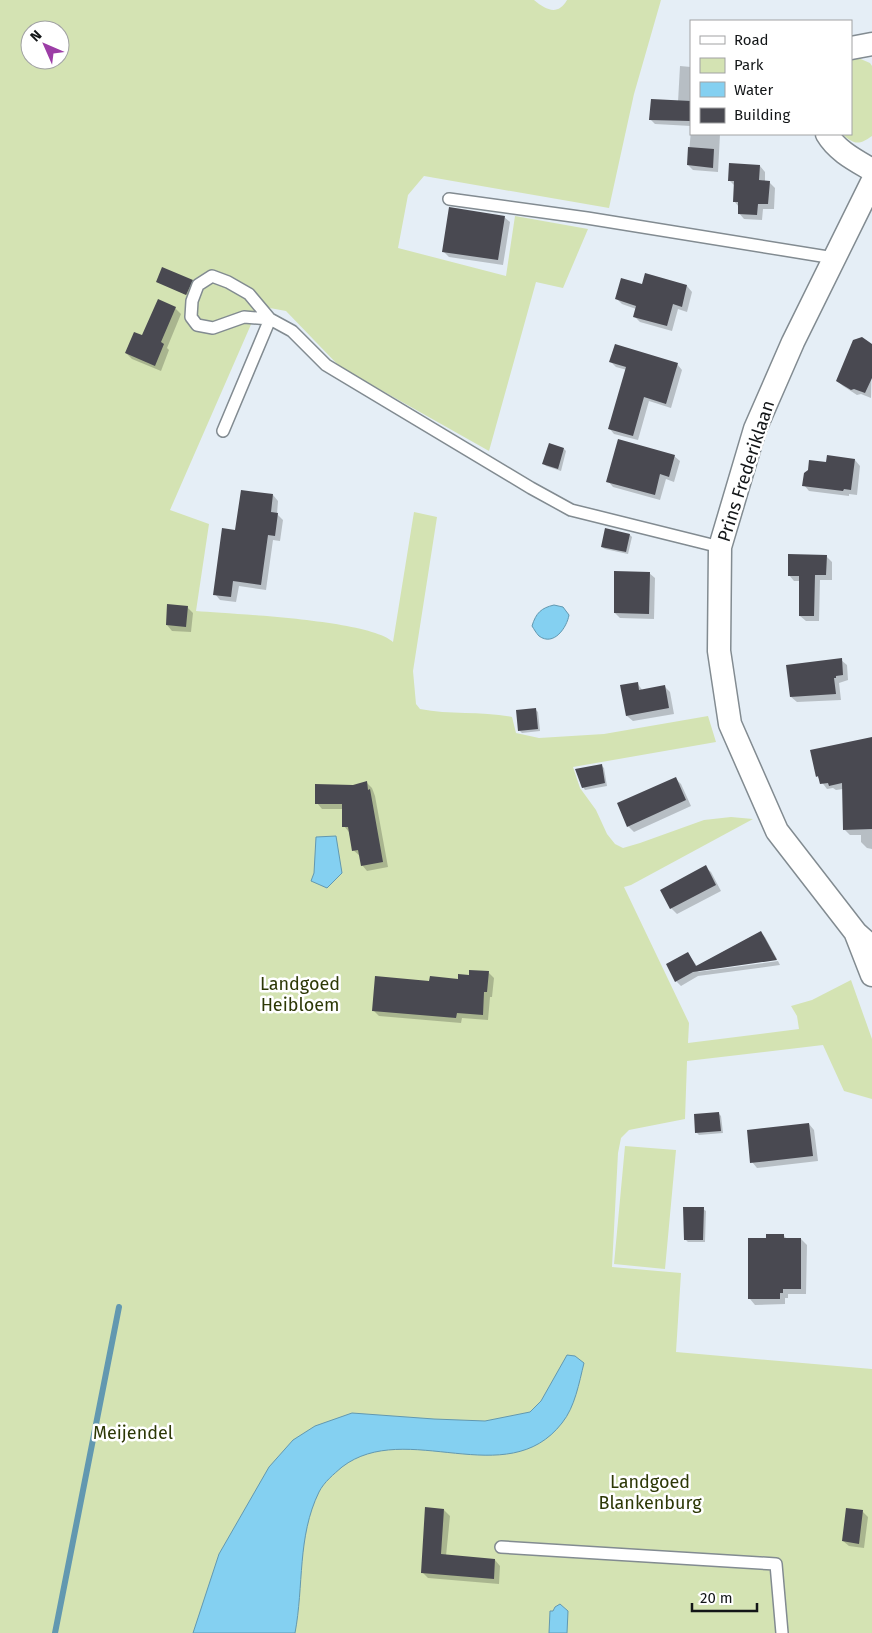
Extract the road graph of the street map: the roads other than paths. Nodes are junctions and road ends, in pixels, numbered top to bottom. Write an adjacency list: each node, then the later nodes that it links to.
1 (872, 44): 2 (street)
2 (852, 48)
3 (828, 135): 4 (street)
4 (872, 170)
5 (872, 182): 7 (street, Prins Frederiklaan)
6 (449, 199): 7 (lane)
7 (834, 258): 10 (street, Prins Frederiklaan)
8 (270, 319): 8 (lane); 9 (lane); 10 (lane)
9 (222, 431)
10 (720, 547): 11 (street, Prins Frederiklaan)
11 (864, 940): 12 (street, Prins Frederiklaan)
12 (872, 976)
13 (501, 1547): 14 (lane)
14 (782, 1633)

